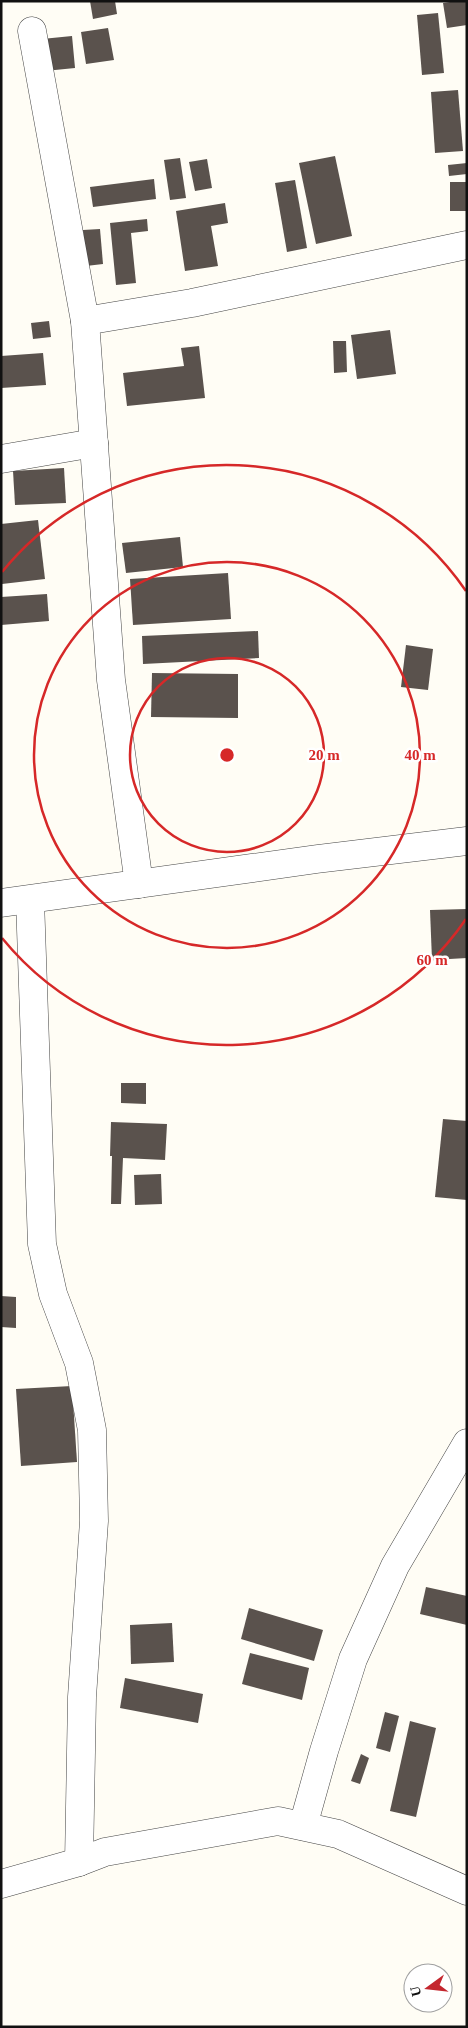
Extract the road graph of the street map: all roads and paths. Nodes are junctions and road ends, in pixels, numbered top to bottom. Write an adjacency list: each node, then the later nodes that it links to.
1 (32, 31): 3 (street)
2 (467, 245): 3 (street)
3 (84, 321): 4 (street)
4 (94, 443): 5 (street); 7 (street)
5 (1, 459)
6 (467, 840): 7 (street)
7 (138, 884): 8 (street)
8 (30, 900): 9 (street); 12 (street)
9 (1, 903)
10 (467, 1443): 11 (street)
11 (303, 1826): 12 (street); 14 (street)
12 (79, 1862): 13 (street)
13 (1, 1884)
14 (467, 1891)

